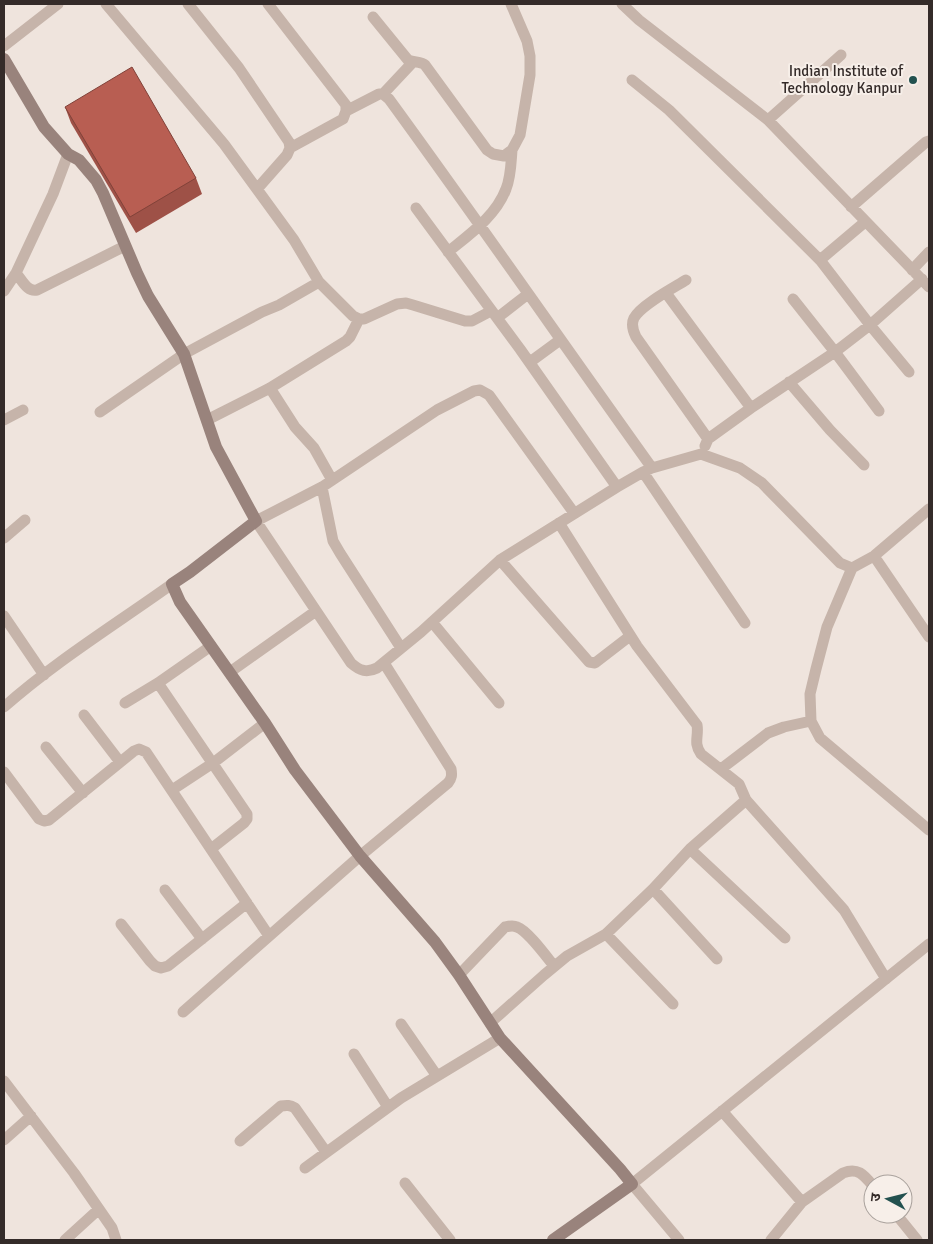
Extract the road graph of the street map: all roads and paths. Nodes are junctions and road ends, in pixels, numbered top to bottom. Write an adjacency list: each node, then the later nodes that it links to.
1 (58, 4): 8 (street)
2 (106, 4): 20 (street)
3 (188, 4): 17 (street)
4 (268, 4): 14 (street)
5 (511, 4): 18 (street)
6 (622, 4): 15 (street)
7 (374, 17): 11 (street)
8 (4, 46)
9 (840, 55): 15 (street)
10 (4, 59): 19 (street)
11 (413, 62): 13 (street); 18 (street)
12 (632, 80): 28 (street)
13 (382, 94): 14 (street); 24 (street)
14 (346, 111): 17 (street)
15 (768, 120): 21 (street)
16 (929, 141): 21 (street)
17 (290, 148): 20 (street)
18 (512, 150): 24 (street)
19 (68, 154): 25 (street); 30 (street)
20 (256, 189): 32 (street)
21 (850, 206): 23 (street)
22 (416, 208): 26 (street)
23 (865, 222): 28 (street); 29 (street)
24 (480, 225): 26 (street); 36 (street)
25 (125, 246): 30 (street); 43 (street)
26 (448, 252): 38 (street)
27 (929, 252): 29 (street)
28 (820, 260): 40 (street)
29 (912, 270): 33 (street)
30 (16, 273): 34 (street)
31 (686, 280): 35 (street)
32 (319, 282): 39 (street); 43 (street)
33 (926, 283): 40 (street)
34 (4, 291)
35 (666, 293): 48 (street); 54 (street)
36 (528, 294): 38 (street); 41 (street)
37 (793, 299): 42 (street)
38 (494, 315): 39 (street); 44 (street)
39 (359, 319): 47 (street)
40 (870, 325): 42 (street); 45 (street)
41 (560, 340): 44 (street); 57 (street)
42 (835, 352): 46 (street); 50 (street)
43 (184, 354): 51 (street); 53 (street)
44 (530, 362): 59 (street)
45 (909, 372)
46 (789, 382): 48 (street); 56 (street)
47 (270, 388): 53 (street); 58 (street)
48 (751, 408): 54 (street)
49 (23, 410): 52 (street)
50 (879, 411)
51 (100, 412)
52 (4, 420)
53 (207, 420): 64 (street)
54 (708, 439): 55 (street)
55 (701, 454): 57 (street); 69 (street)
56 (864, 465)
57 (648, 470): 59 (street); 74 (street)
58 (332, 480): 60 (street); 61 (street)
59 (617, 486): 61 (street)
60 (322, 487): 64 (street); 78 (street)
61 (574, 513): 65 (street)
62 (927, 514): 67 (street)
63 (25, 520): 66 (street)
64 (256, 521): 70 (street); 71 (street)
65 (559, 523): 68 (street); 75 (street)
66 (4, 538)
67 (874, 556): 69 (street); 76 (street)
68 (500, 560): 73 (street); 75 (street)
69 (852, 568): 87 (street)
70 (172, 584): 77 (street); 81 (street)
71 (316, 611): 79 (street); 80 (street)
72 (4, 616): 81 (street)
73 (432, 622): 78 (street); 83 (street)
74 (745, 623)
75 (630, 636): 92 (street)
76 (929, 637)
77 (211, 646): 80 (street); 82 (street)
78 (401, 648): 79 (street)
79 (384, 663): 100 (street)
80 (230, 672): 88 (street)
81 (44, 674): 85 (street)
82 (158, 683): 84 (street); 91 (street)
83 (499, 703)
84 (125, 704)
85 (4, 707)
86 (84, 715): 90 (street)
87 (811, 721): 92 (street); 97 (street)
88 (265, 722): 91 (street); 100 (street)
89 (46, 747): 95 (street)
90 (120, 762): 94 (street); 95 (street)
91 (213, 763): 94 (street); 99 (street)
92 (721, 769): 96 (street)
93 (4, 772): 95 (street)
94 (172, 790): 99 (street)
95 (83, 793)
96 (746, 800): 98 (street); 113 (street)
97 (929, 830)
98 (690, 849): 101 (street); 107 (street)
99 (211, 850): 103 (street)
100 (360, 856): 106 (street); 112 (street)
101 (652, 889): 105 (street); 110 (street)
102 (165, 890): 108 (street)
103 (248, 903): 106 (street); 108 (street)
104 (121, 924): 108 (street)
105 (606, 934): 111 (street); 114 (street)
106 (270, 936): 115 (street)
107 (785, 938)
108 (202, 939)
109 (929, 944): 113 (street)
110 (717, 959)
111 (554, 966): 112 (street); 116 (street)
112 (459, 975): 116 (street)
113 (886, 979): 123 (street)
114 (673, 1004)
115 (184, 1012)
116 (490, 1023): 118 (street)
117 (401, 1024): 120 (street)
118 (500, 1038): 120 (street); 131 (street)
119 (354, 1054): 122 (street)
120 (437, 1076): 122 (street)
121 (4, 1081): 124 (street)
122 (388, 1107): 127 (street)
123 (722, 1111): 131 (street); 132 (street)
124 (31, 1116): 125 (street); 133 (street)
125 (4, 1140)
126 (240, 1142): 127 (street)
127 (326, 1152): 128 (street)
128 (305, 1168)
129 (863, 1175): 132 (street)
130 (405, 1183): 137 (street)
131 (632, 1184): 138 (street); 139 (street)
132 (802, 1202): 140 (street)
133 (99, 1209): 135 (street); 136 (street)
134 (904, 1224): 141 (street)
135 (65, 1240)
136 (116, 1240)
137 (450, 1240)
138 (553, 1240)
139 (679, 1240)
140 (771, 1240)
141 (917, 1240)

